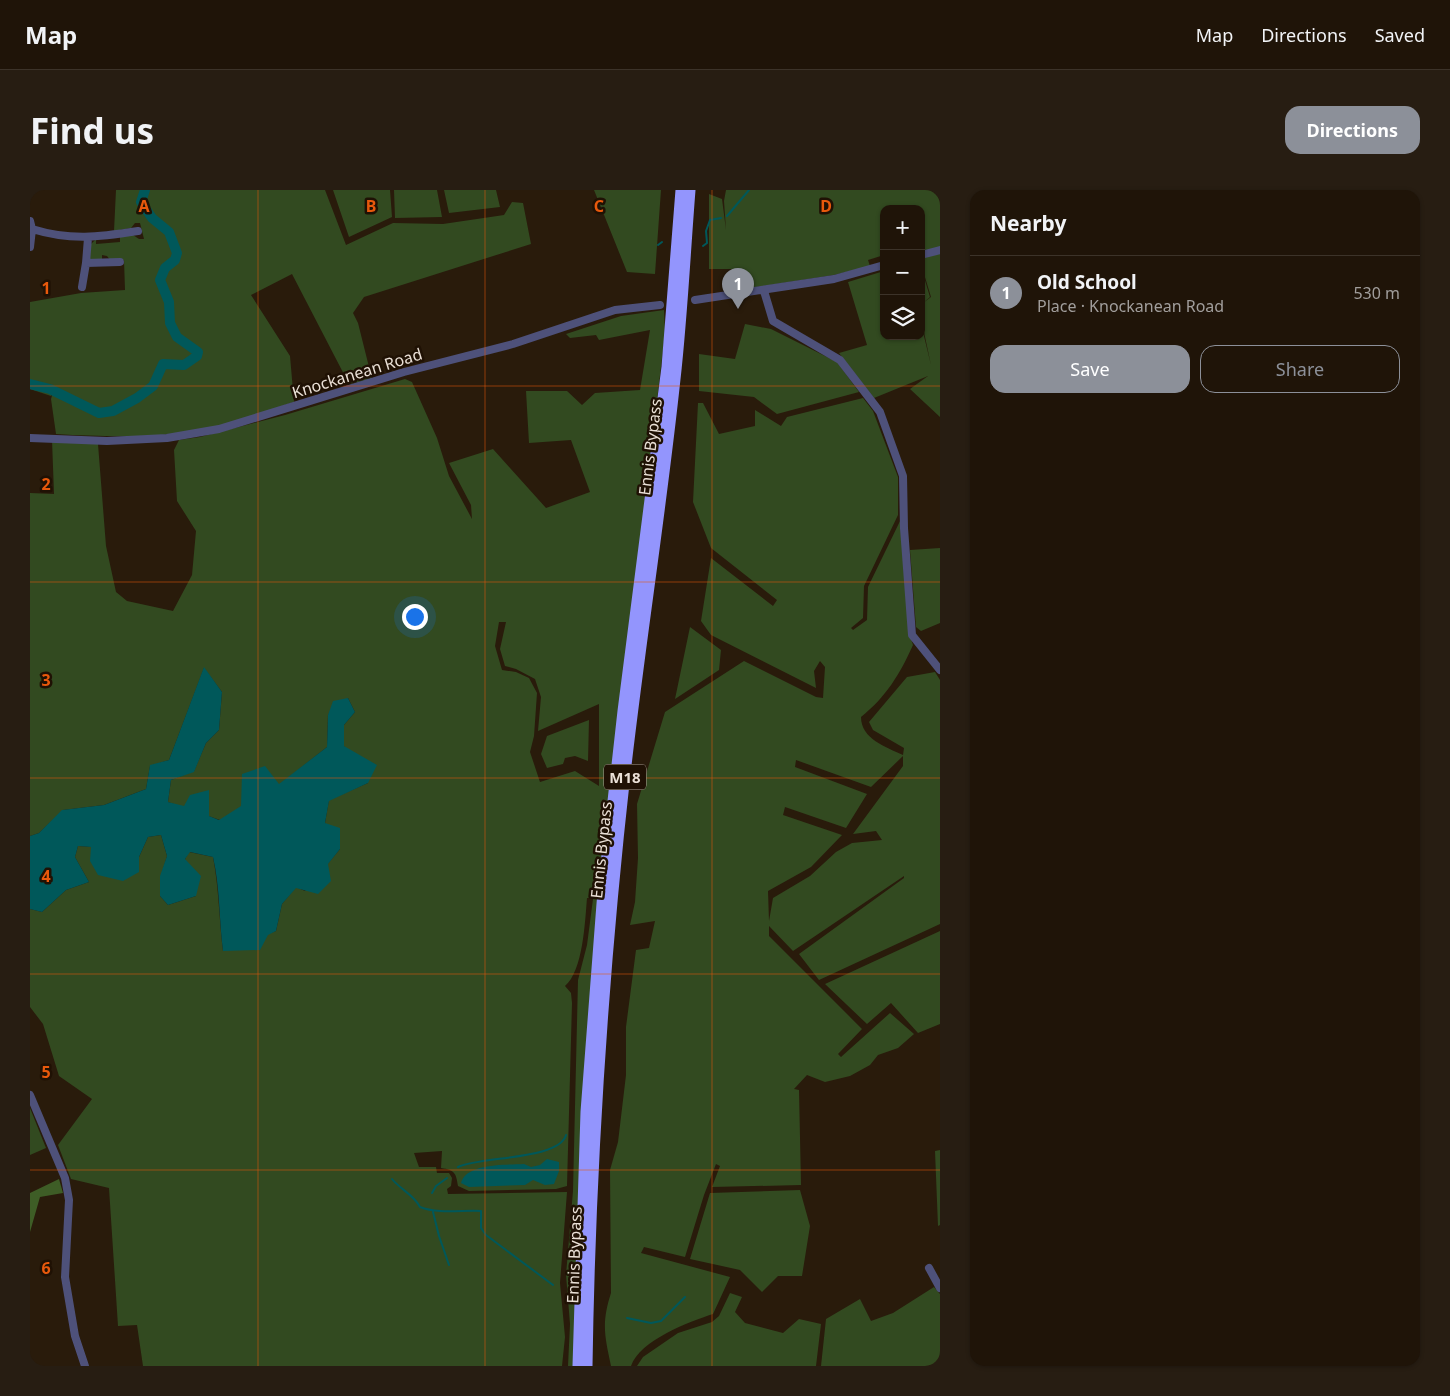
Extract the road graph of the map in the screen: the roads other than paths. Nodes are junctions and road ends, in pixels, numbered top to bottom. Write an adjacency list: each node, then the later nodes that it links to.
1 (680, 190): 23 (highway, Ennis Bypass / M18)
2 (690, 190): 24 (highway, Ennis Bypass / M18)
3 (30, 221): 4 (street)
4 (32, 229): 6 (street); 7 (street)
5 (138, 231): 6 (street)
6 (88, 238): 11 (street)
7 (30, 247)
8 (940, 250): 9 (street)
9 (925, 254)
10 (120, 262): 11 (street)
11 (86, 263): 13 (street)
12 (880, 266): 14 (street)
13 (82, 287)
14 (764, 291): 15 (street); 18 (street)
15 (695, 300)
16 (660, 305): 17 (street, Knockanean Road)
17 (30, 438)
18 (940, 670)
19 (30, 1095): 22 (street)
20 (929, 1268): 21 (street)
21 (940, 1288)
22 (85, 1366)
23 (578, 1366)
24 (587, 1366)

